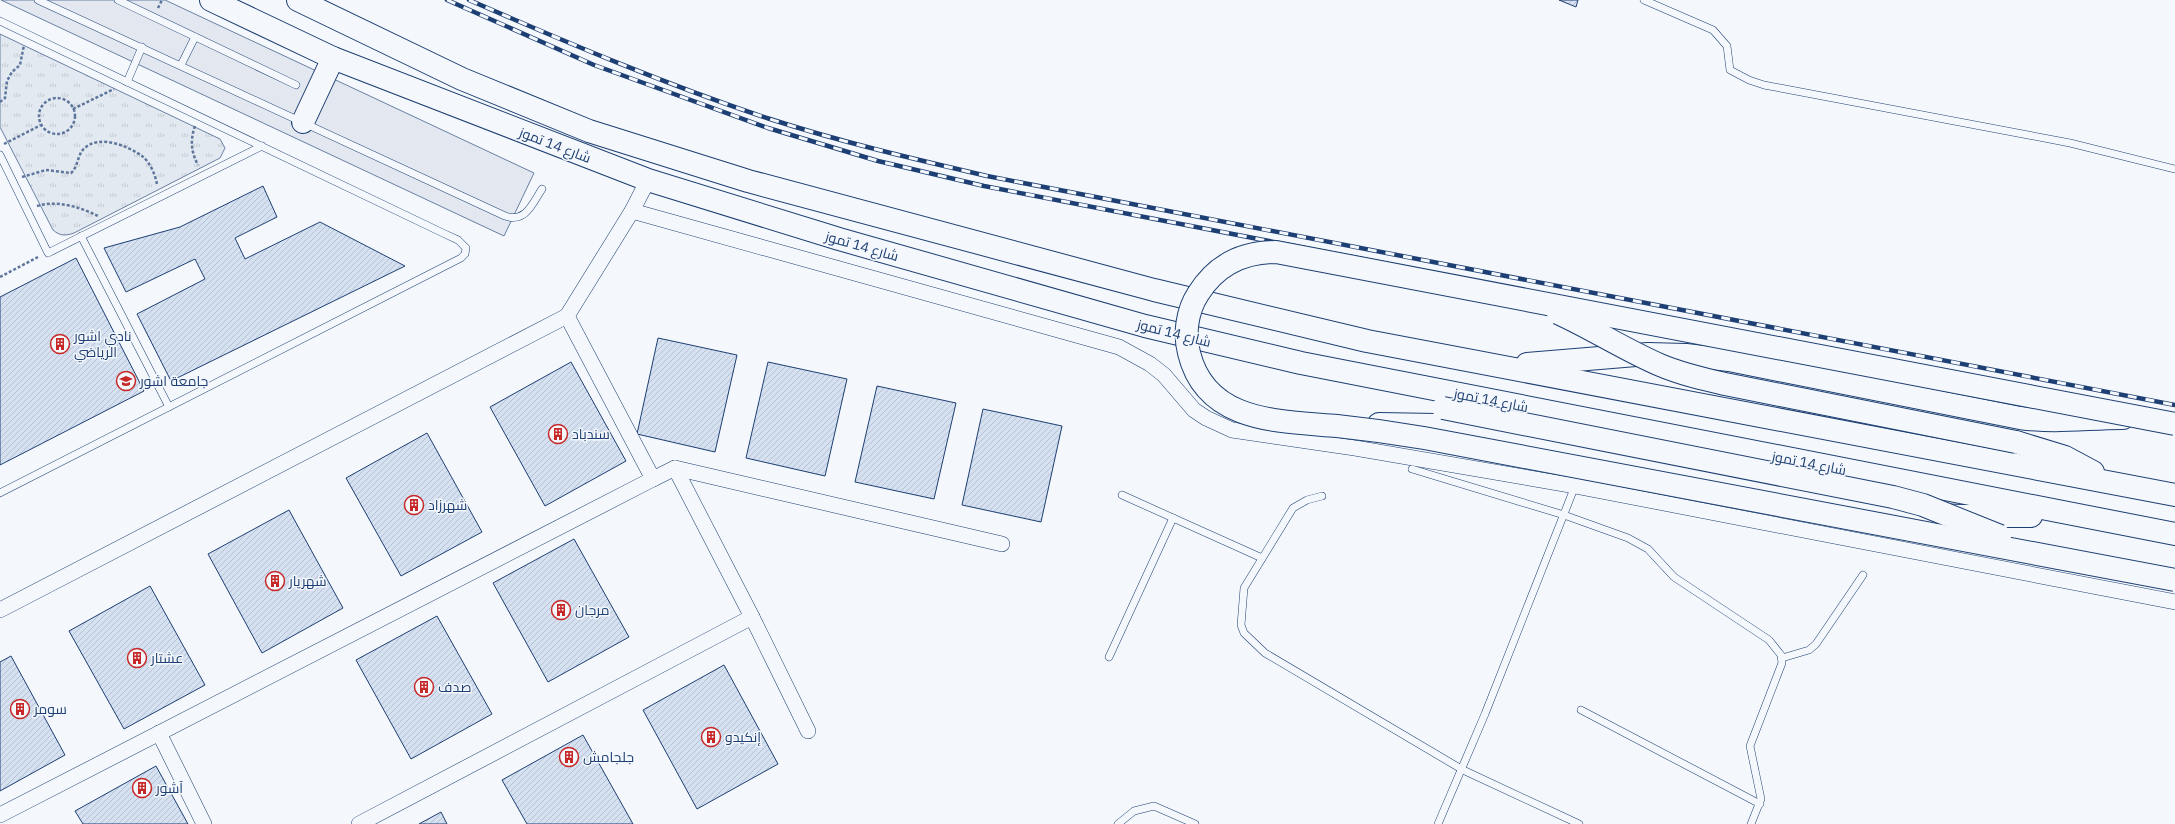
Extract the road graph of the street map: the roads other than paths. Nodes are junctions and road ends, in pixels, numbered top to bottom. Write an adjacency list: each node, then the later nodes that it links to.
1 (38, 0): 8 (lane)
2 (118, 0): 7 (lane)
3 (212, 0): 9 (main road, شارع 14 تموز)
4 (298, 0): 23 (main road, شارع 14 تموز)
5 (1644, 0): 16 (lane)
6 (0, 21): 11 (lane)
7 (195, 37): 10 (lane); 12 (lane)
8 (142, 47): 10 (lane); 11 (lane)
9 (333, 58): 13 (main road); 17 (main road, شارع 14 تموز)
10 (181, 65): 13 (lane)
11 (127, 82): 14 (lane)
12 (296, 85)
13 (303, 122): 18 (lane)
14 (262, 146): 20 (lane); 25 (lane)
15 (0, 155): 20 (lane)
16 (2175, 169)
17 (648, 180): 19 (street); 24 (main road, شارع 14 تموز)
18 (542, 189)
19 (632, 211): 22 (street); 31 (street)
20 (81, 236): 25 (lane)
21 (1498, 294): 26 (main road, bridge); 27 (main road, bridge); 32 (main road, bridge)
22 (567, 316): 30 (street); 47 (street)
23 (1469, 361): 26 (main road, bridge); 32 (main road, شارع 14 تموز)
24 (1301, 363): 39 (main road, شارع 14 تموز); 43 (main road, bridge)
25 (169, 407): 33 (lane)
26 (2165, 422)
27 (1302, 424): 39 (main road, bridge); 43 (main road, bridge)
28 (675, 468): 30 (street); 41 (street); 48 (street)
29 (1412, 469): 37 (lane)
30 (653, 479): 53 (street)
31 (1576, 486): 37 (lane); 46 (street)
32 (2147, 490): 35 (main road, شارع 14 تموز)
33 (0, 493)
34 (1122, 495): 38 (lane)
35 (2175, 495)
36 (1322, 496): 42 (lane)
37 (1564, 515): 50 (lane); 54 (lane)
38 (1173, 518): 42 (lane); 49 (lane)
39 (2088, 518): 40 (main road, شارع 14 تموز)
40 (2175, 534)
41 (1002, 544)
42 (1262, 558): 54 (lane)
43 (2092, 564): 45 (main road, bridge)
44 (1863, 575): 50 (lane)
45 (2175, 580)
46 (2175, 602)
47 (0, 610)
48 (752, 616): 52 (street); 58 (street)
49 (1109, 657)
50 (1782, 658): 55 (lane)
51 (1581, 710): 55 (lane)
52 (808, 731)
53 (159, 733): 56 (street); 57 (street)
54 (1462, 770): 61 (lane); 62 (lane)
55 (1760, 804): 63 (lane)
56 (0, 815)
57 (204, 824)
58 (360, 824)
59 (1118, 824): 60 (lane)
60 (1196, 824)
61 (1438, 824)
62 (1579, 824)
63 (1751, 824)

